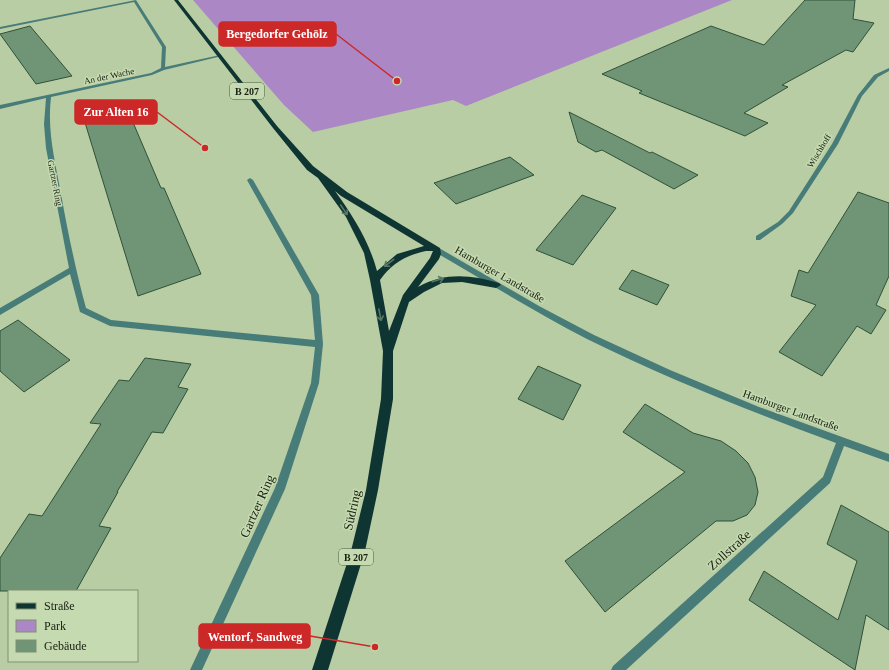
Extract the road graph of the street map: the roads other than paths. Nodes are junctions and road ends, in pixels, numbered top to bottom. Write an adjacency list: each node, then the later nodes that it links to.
1 (176, 0): 4 (main road, Hamburger Landstraße / B 207)
2 (135, 1): 3 (street); 5 (street)
3 (0, 28)
4 (220, 56): 5 (street, An der Wache); 9 (main road, Hamburger Landstraße / B 207)
5 (163, 69): 7 (street, An der Wache)
6 (889, 69): 11 (street, Wischhoff)
7 (49, 97): 8 (street, An der Wache); 13 (street, Gartzer Ring)
8 (0, 107)
9 (322, 178): 12 (main road, Hamburger Landstraße / B 207); 14 (main road, Südring / B 207, one-way to 14)
10 (250, 180): 18 (street, Gartzer Ring)
11 (758, 238)
12 (436, 249): 14 (main road, one-way to 14); 15 (street, Hamburger Landstraße); 16 (main road, Südring / B 207)
13 (71, 270): 17 (street); 18 (street, Gartzer Ring)
14 (375, 280): 19 (main road, Südring / B 207, one-way to 19)
15 (496, 284): 16 (main road, one-way to 15); 20 (street, Hamburger Landstraße)
16 (405, 301): 19 (main road, Südring / B 207)
17 (0, 312)
18 (319, 344): 22 (street, Gartzer Ring)
19 (388, 351): 23 (main road, Südring / B 207)
20 (842, 440): 21 (street, Hamburger Landstraße); 24 (street, Zollstraße)
21 (889, 458)
22 (196, 670)
23 (320, 670)
24 (617, 670)

